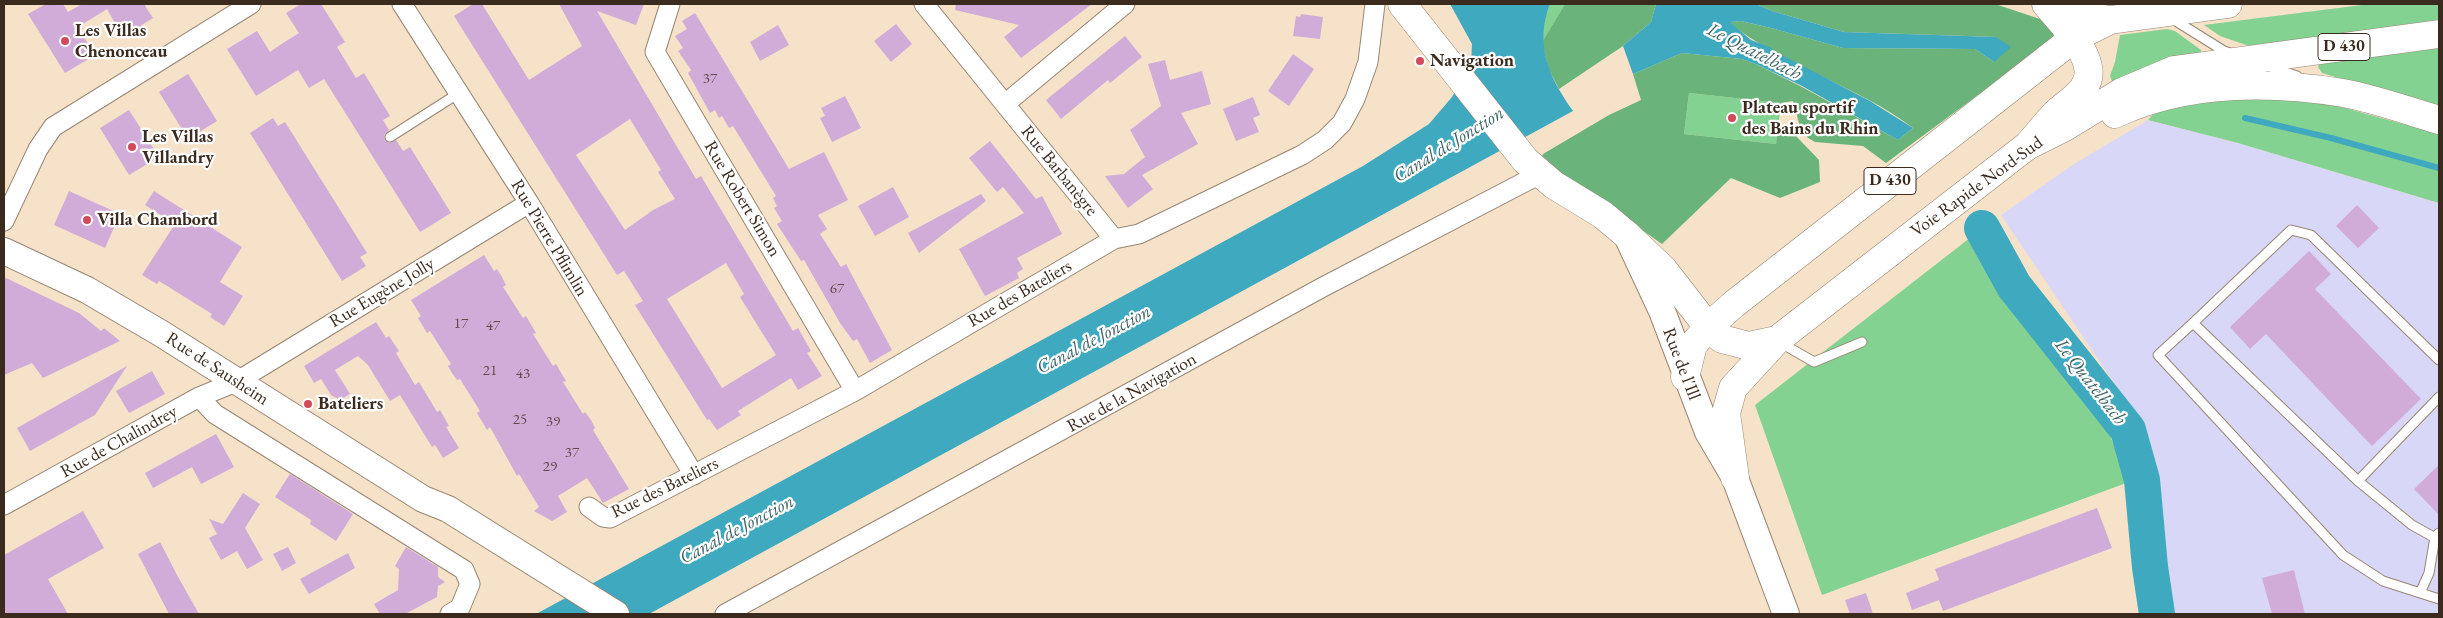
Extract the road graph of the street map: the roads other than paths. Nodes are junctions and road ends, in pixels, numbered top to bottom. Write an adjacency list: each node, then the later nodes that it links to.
1 (251, 4): 25 (street)
2 (402, 4): 16 (street, Rue Pierre Pflimlin)
3 (670, 4): 36 (street, Rue Robert Simon)
4 (924, 4): 18 (street, Rue Barbanègre)
5 (1125, 4): 18 (street)
6 (1375, 4): 27 (street, Rue des Bateliers)
7 (1402, 4): 23 (main road, Rue de l'Ill)
8 (2046, 4): 14 (main road)
9 (2058, 4): 12 (main road)
10 (2228, 4): 11 (main road, D 430)
11 (2162, 13): 12 (main road, D 430); 15 (lane)
12 (2110, 20): 14 (main road, D 430)
13 (2439, 34): 15 (main road, Voie Rapide Nord-Sud / D 430)
14 (2074, 38): 22 (main road); 30 (main road, D 430)
15 (2249, 59): 17 (lane); 20 (main road, Voie Rapide Nord-Sud / D 430)
16 (460, 92): 21 (lane); 24 (street, Rue Pierre Pflimlin)
17 (2344, 94): 19 (main road); 20 (main road)
18 (1005, 104): 27 (street, Rue Barbanègre)
19 (2439, 120)
20 (2063, 128): 22 (main road, Voie Rapide Nord-Sud / D 430)
21 (390, 137)
22 (2027, 146): 31 (main road, Voie Rapide Nord-Sud / D 430)
23 (1531, 165): 26 (main road, Rue de l'Ill); 51 (street, Rue de la Navigation)
24 (529, 203): 35 (street, Rue Eugène Jolly); 39 (street, Rue Pierre Pflimlin)
25 (4, 221)
26 (1627, 235): 30 (main road); 34 (main road, Rue de l'Ill)
27 (1114, 239): 36 (street, Rue des Bateliers)
28 (4, 251): 35 (main road, Rue de Sausheim)
29 (2193, 323): 33 (lane); 41 (lane); 46 (lane)
30 (1708, 327): 31 (main road); 34 (main road, D 430)
31 (1777, 340): 32 (lane); 40 (main road, Voie Rapide Nord-Sud / D 430)
32 (1862, 342)
33 (2439, 360)
34 (1685, 377): 40 (main road, Rue de l'Ill)
35 (236, 382): 37 (street, Rue de Chalindrey); 45 (main road, Rue de Sausheim)
36 (855, 390): 39 (street, Rue des Bateliers)
37 (199, 397): 42 (street, Rue de Chalindrey); 48 (street, Rue de Sausheim)
38 (2439, 398): 41 (lane)
39 (694, 475): 43 (street, Rue des Bateliers)
40 (1735, 478): 52 (main road, Rue de l'Ill)
41 (2358, 481): 44 (lane)
42 (4, 505)
43 (589, 507)
44 (2438, 536): 46 (lane)
45 (549, 581): 49 (main road, Rue de Sausheim); 50 (main road, Rue de Sausheim)
46 (2420, 593): 47 (lane)
47 (2439, 599)
48 (450, 614)
49 (587, 614)
50 (616, 614)
51 (725, 614)
52 (1786, 614)

